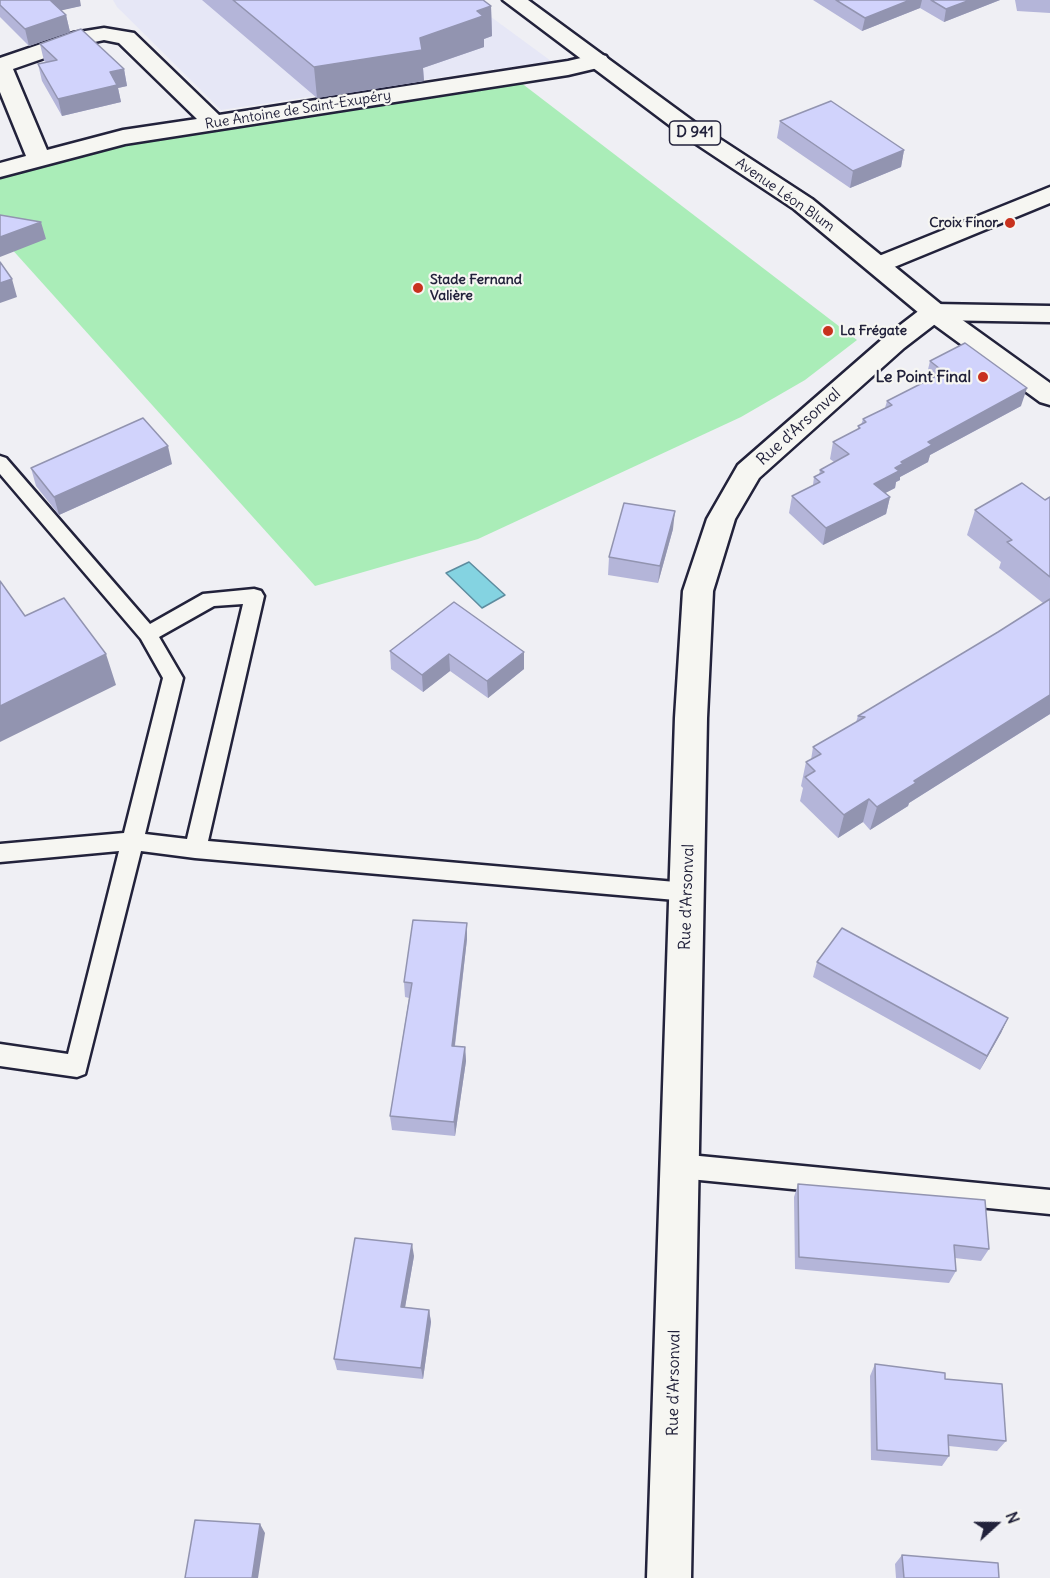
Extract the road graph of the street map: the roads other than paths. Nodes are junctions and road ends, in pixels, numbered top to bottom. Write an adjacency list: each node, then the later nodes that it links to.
1 (513, 0): 2 (street, Avenue Léon Blum / D 941)
2 (598, 61): 4 (street, Rue Antoine de Saint-Exupéry); 8 (street, Avenue Léon Blum / D 941)
3 (0, 66): 4 (street); 5 (street)
4 (214, 123): 5 (street, Rue Antoine de Saint-Exupéry)
5 (39, 158): 6 (street, Rue Antoine de Saint-Exupéry)
6 (0, 170)
7 (1050, 194): 8 (street)
8 (878, 265): 9 (street, Avenue Léon Blum / D 941)
9 (934, 312): 10 (street); 11 (street, D 941); 17 (street, Rue d'Arsonval)
10 (1050, 314)
11 (1050, 396)
12 (0, 462): 13 (lane)
13 (148, 634): 14 (lane); 15 (lane)
14 (133, 842): 15 (lane); 16 (lane); 18 (lane)
15 (195, 849): 17 (lane)
16 (0, 853)
17 (687, 892): 19 (street, Rue d'Arsonval)
18 (0, 1055)
19 (680, 1166): 20 (lane); 21 (street, Rue d'Arsonval)
20 (1050, 1202)
21 (669, 1578)

